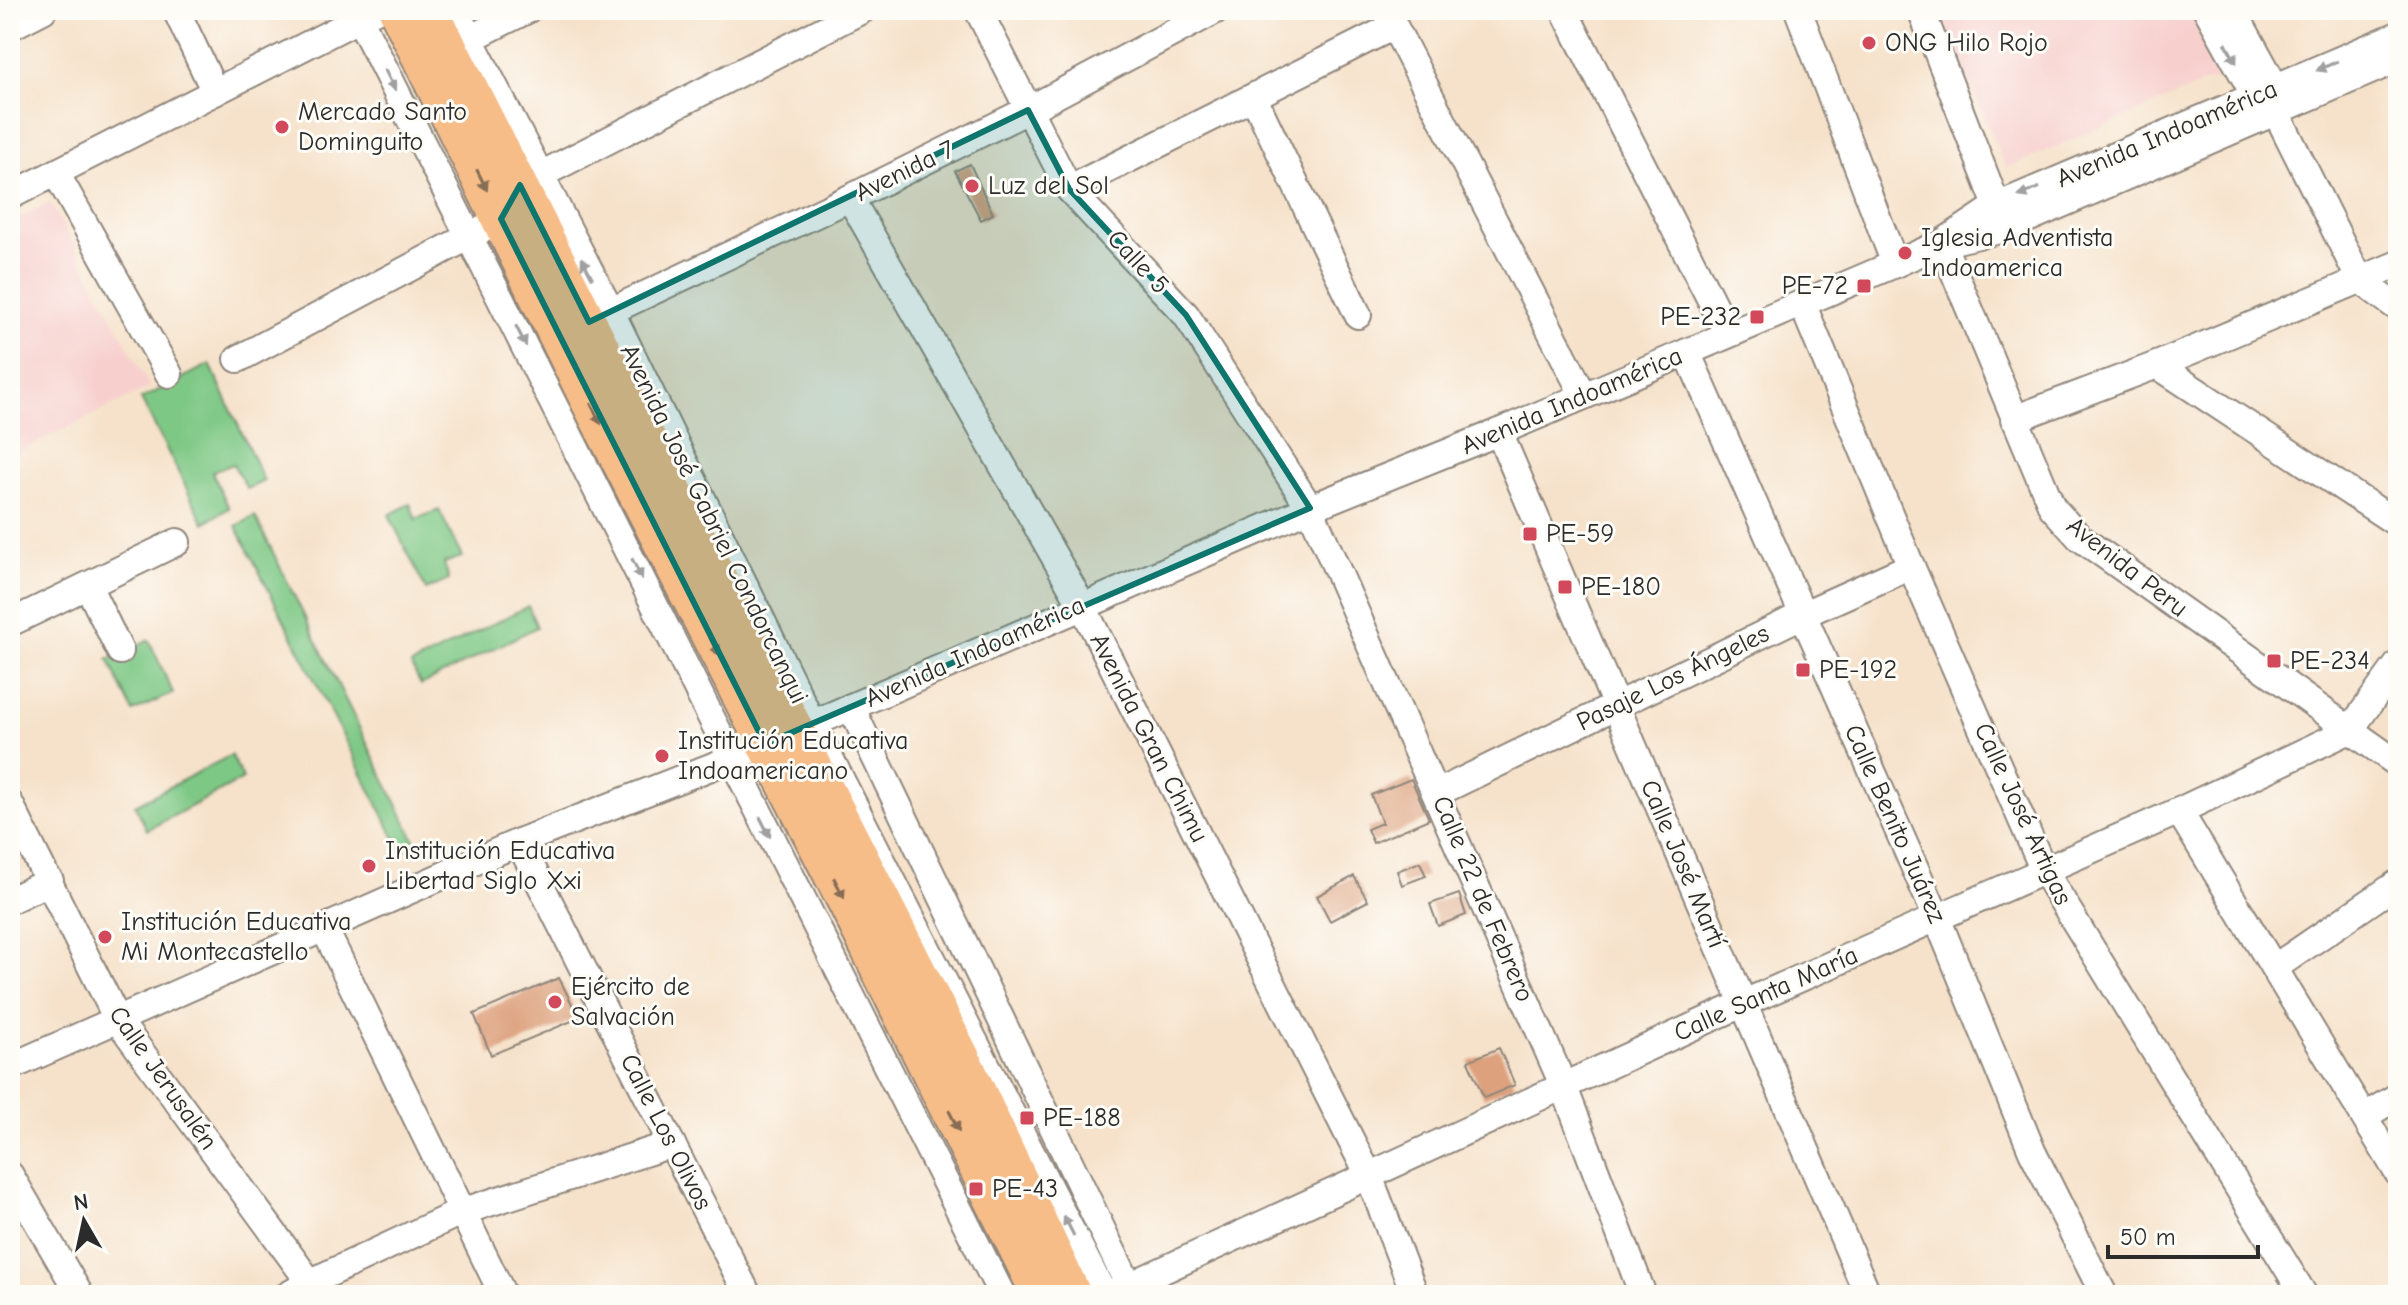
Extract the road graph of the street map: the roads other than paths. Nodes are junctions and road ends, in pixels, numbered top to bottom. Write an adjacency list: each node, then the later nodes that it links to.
1 (176, 10): 19 (street)
2 (397, 10): 29 (highway, Avenida José Gabriel Condorcanqui, one-way to 29)
3 (430, 10): 17 (highway, Avenida José Gabriel Condorcanqui)
4 (455, 10): 17 (street, Avenida José Gabriel Condorcanqui)
5 (527, 10): 17 (street)
6 (862, 10): 24 (street)
7 (978, 10): 22 (street, Calle 5)
8 (1216, 10): 22 (street, Avenida 7)
9 (1564, 10): 39 (street)
10 (1798, 10): 32 (street)
11 (1921, 10): 28 (street)
12 (2207, 10): 21 (street, one-way to 21)
13 (2233, 10): 21 (street)
14 (364, 13): 19 (street); 30 (street, one-way to 30)
15 (1390, 18): 20 (street); 44 (street)
16 (2398, 35): 21 (street, Avenida Indoamérica, one-way to 21)
17 (459, 44): 24 (highway, Avenida José Gabriel Condorcanqui)
18 (2398, 59): 21 (street, Avenida Indoamérica)
19 (215, 92): 23 (street)
20 (1254, 98): 25 (street); 37 (street)
21 (2269, 99): 28 (street, Avenida Indoamérica, one-way to 28); 31 (street, Avenida Indoamérica); 34 (street)
22 (1028, 110): 25 (street, Calle 5); 27 (street, Avenida 7)
23 (56, 173): 26 (street); 43 (street)
24 (530, 180): 29 (street); 38 (highway, Avenida José Gabriel Condorcanqui, one-way to 24)
25 (1069, 189): 47 (street, Calle 5)
26 (10, 196)
27 (850, 198): 38 (street, Avenida 7); 52 (street, Avenida Gran Chimu)
28 (1997, 206): 31 (street, Avenida Indoamérica)
29 (501, 219): 30 (street); 60 (highway, Avenida José Gabriel Condorcanqui, one-way to 60)
30 (469, 236): 41 (street); 61 (street, one-way to 61)
31 (1942, 243): 32 (street, Avenida Indoamérica); 45 (street, Avenida Peru)
32 (1895, 264): 35 (street, Avenida Indoamérica)
33 (2398, 264): 34 (street)
34 (2360, 280): 36 (street); 42 (street)
35 (1802, 303): 39 (street, Avenida Indoamérica); 50 (street, Calle José Artigas)
36 (2398, 308)
37 (1358, 315)
38 (599, 316): 60 (highway, Avenida José Gabriel Condorcanqui)
39 (1728, 334): 40 (street, Avenida Indoamérica)
40 (1687, 352): 44 (street, Avenida Indoamérica); 53 (street, Calle Benito Juárez)
41 (238, 359)
42 (2157, 365): 45 (street); 48 (street)
43 (169, 374)
44 (1584, 396): 46 (street, Avenida Indoamérica)
45 (2014, 419): 59 (street, Avenida Peru)
46 (1499, 432): 47 (street, Avenida Indoamérica); 57 (street, Calle José Martí)
47 (1310, 508): 52 (street, Avenida Indoamérica); 63 (street, Calle 22 de Febrero)
48 (2398, 524)
49 (177, 542): 51 (street)
50 (1911, 566): 53 (street, Pasaje Los Ángeles); 67 (street, Calle José Artigas)
51 (88, 586): 54 (street); 55 (street)
52 (1082, 605): 58 (street, Avenida Indoamérica); 83 (street, Avenida Gran Chimu)
53 (1802, 615): 57 (street, Pasaje Los Ángeles); 71 (street, Calle Benito Juárez)
54 (10, 623)
55 (120, 651)
56 (2398, 664): 59 (street, Calle Santa María)
57 (1618, 705): 63 (street, Pasaje Los Ángeles); 74 (street, Calle José Martí)
58 (851, 707): 60 (street, Avenida Indoamérica); 86 (street)
59 (2350, 730): 62 (street, Avenida Peru); 65 (street, Calle Santa María)
60 (790, 733): 61 (street, Avenida Indoamérica); 86 (street, Avenida José Gabriel Condorcanqui, one-way to 60); 91 (highway, Avenida José Gabriel Condorcanqui, one-way to 91); 92 (highway, Avenida José Gabriel Condorcanqui)
61 (731, 759): 66 (street, Avenida Indoamérica); 90 (street, one-way to 90)
62 (2398, 764)
63 (1437, 793): 77 (street, Calle 22 de Febrero)
64 (10, 804): 68 (street, Calle Jerusalén)
65 (2179, 811): 67 (street, Calle Santa María); 73 (street)
66 (519, 842): 72 (street, Avenida Indoamérica); 80 (street, Calle Los Olivos)
67 (2044, 871): 71 (street, Calle Santa María); 97 (street, Calle José Artigas)
68 (50, 881): 70 (street); 75 (street, Calle Jerusalén)
69 (2398, 883): 73 (street)
70 (10, 900)
71 (1937, 918): 74 (street, Calle Santa María); 96 (street, Calle Benito Juárez)
72 (324, 928): 75 (street, Avenida Indoamérica); 84 (street)
73 (2274, 968): 79 (street)
74 (1742, 1004): 77 (street, Calle Santa María); 95 (street, Calle José Martí)
75 (117, 1019): 76 (street, Avenida Indoamérica); 85 (street, Calle Jerusalén)
76 (10, 1067)
77 (1564, 1087): 83 (street, Calle Santa María); 94 (street, Calle 22 de Febrero)
78 (2398, 1096): 79 (street)
79 (2365, 1116): 81 (street)
80 (672, 1144): 84 (street); 89 (street, Calle Los Olivos)
81 (2398, 1173)
82 (10, 1175): 87 (street)
83 (1369, 1176): 86 (street, Calle Santa María); 93 (street, Avenida Gran Chimu)
84 (461, 1212): 85 (street); 88 (street)
85 (306, 1291)
86 (1114, 1292)
87 (80, 1295)
88 (503, 1295)
89 (748, 1295)
90 (1002, 1295)
91 (1040, 1295)
92 (1073, 1295)
93 (1415, 1295)
94 (1643, 1295)
95 (1868, 1295)
96 (2104, 1295)
97 (2304, 1295)

